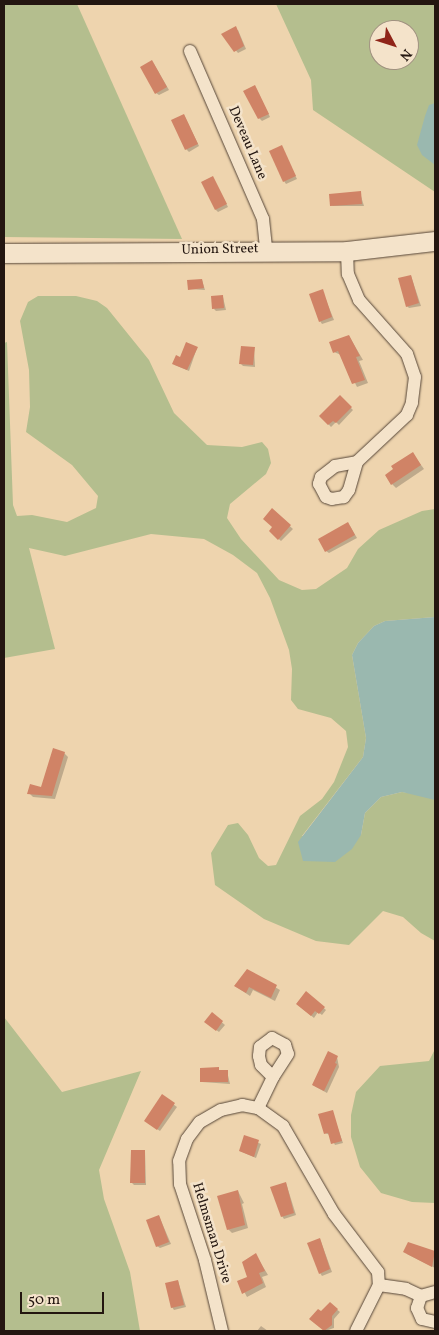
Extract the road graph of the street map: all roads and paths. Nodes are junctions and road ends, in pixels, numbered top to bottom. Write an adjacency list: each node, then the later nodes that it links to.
1 (190, 51): 3 (street, Deveau Lane)
2 (435, 241): 4 (main road, Union Street)
3 (266, 249): 4 (main road, Union Street); 5 (main road, Union Street)
4 (346, 251): 6 (street)
5 (4, 253)
6 (357, 462)
7 (273, 1077): 8 (street)
8 (258, 1108): 9 (street); 13 (street, Helmsman Drive)
9 (379, 1285): 11 (street); 14 (street)
10 (435, 1292): 11 (street)
11 (421, 1296): 12 (street)
12 (435, 1322)
13 (222, 1331)
14 (356, 1331)

